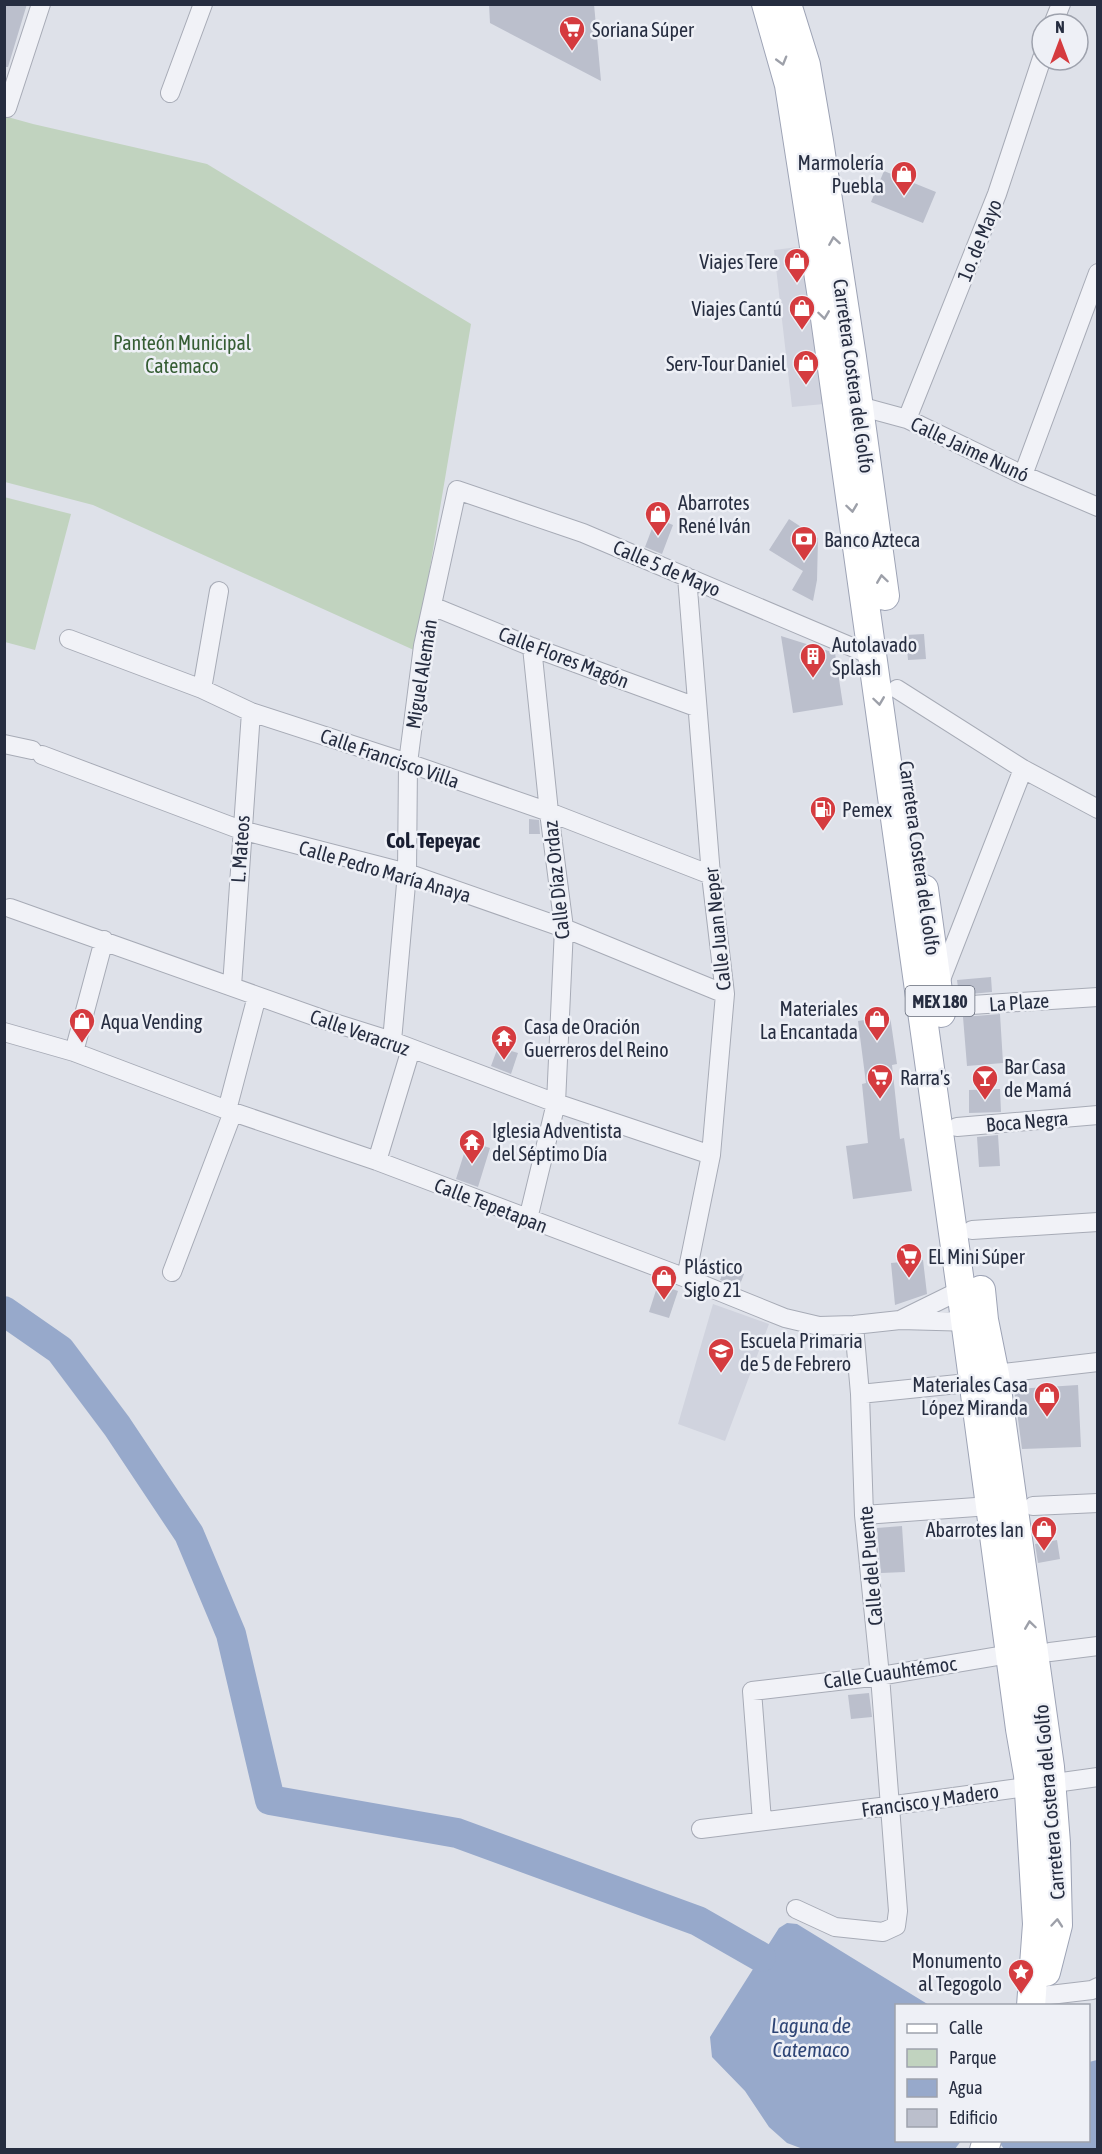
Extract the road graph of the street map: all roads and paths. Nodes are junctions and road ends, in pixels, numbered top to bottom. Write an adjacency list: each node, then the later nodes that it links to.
1 (41, 4): 7 (street)
2 (203, 4): 6 (street)
3 (766, 4): 9 (main road, Carretera Costera del Golfo / MEX 180, one-way to 9)
4 (793, 11): 9 (main road, Carretera Costera del Golfo / MEX 180, one-way to 4)
5 (1037, 72): 10 (street, 1o. de Mayo)
6 (170, 93)
7 (7, 108)
8 (1098, 273): 11 (street)
9 (849, 408): 10 (street, Calle Jaime Nunó); 19 (main road, Carretera Costera del Golfo / MEX 180, one-way to 19); 21 (main road, Carretera Costera del Golfo / MEX 180, one-way to 9)
10 (907, 419): 11 (street, Calle Jaime Nunó)
11 (1023, 475): 13 (street, Calle Jaime Nunó)
12 (457, 490): 14 (street, Calle 5 de Mayo); 16 (street, Miguel Alemán)
13 (1098, 507)
14 (687, 577): 19 (street, Calle 5 de Mayo); 22 (street, Calle Juan Neper)
15 (219, 591): 20 (street)
16 (432, 606): 18 (street, Calle Flores Magón); 25 (street, Miguel Alemán)
17 (69, 639): 20 (street, Calle Francisco Villa)
18 (532, 647): 22 (street, Calle Flores Magón); 28 (street, Calle Díaz Ordaz)
19 (873, 656): 55 (main road, Carretera Costera del Golfo / MEX 180, one-way to 55)
20 (202, 689): 23 (street, Calle Francisco Villa)
21 (897, 689): 26 (street); 38 (main road, Carretera Costera del Golfo / MEX 180)
22 (696, 707): 31 (street, Calle Juan Neper)
23 (250, 712): 25 (street, Calle Francisco Villa); 29 (street, L. Mateos)
24 (4, 744): 29 (street, Calle Pedro María Anaya)
25 (408, 763): 28 (street, Calle Francisco Villa); 30 (street, Miguel Alemán)
26 (1023, 769): 27 (street); 38 (street)
27 (1098, 809)
28 (549, 812): 31 (street, Calle Francisco Villa); 33 (street, Calle Díaz Ordaz)
29 (241, 830): 30 (street, Calle Pedro María Anaya); 35 (street, L. Mateos)
30 (407, 873): 33 (street, Calle Pedro María Anaya); 41 (street, Miguel Alemán)
31 (711, 875): 36 (street, Calle Juan Neper)
32 (10, 908): 34 (street, Calle Veracruz)
33 (564, 928): 36 (street, Calle Pedro María Anaya); 44 (street, Calle Díaz Ordaz)
34 (104, 940): 35 (street, Calle Veracruz); 43 (street)
35 (232, 986): 37 (street, Calle Veracruz)
36 (725, 994): 48 (street, Calle Juan Neper)
37 (257, 996): 41 (street, Calle Veracruz); 45 (street)
38 (939, 997): 39 (street, La Plaze); 47 (main road, Carretera Costera del Golfo / MEX 180)
39 (1098, 997)
40 (4, 1032): 43 (street, Calle Tepetapan)
41 (392, 1041): 42 (street, Calle Veracruz)
42 (411, 1048): 44 (street, Calle Veracruz); 49 (street)
43 (74, 1052): 45 (street, Calle Tepetapan)
44 (556, 1103): 48 (street, Calle Veracruz); 50 (street, Calle Díaz Ordaz)
45 (230, 1111): 49 (street, Calle Tepetapan); 53 (street)
46 (1098, 1115): 47 (street, Boca Negra)
47 (957, 1127): 52 (main road, Carretera Costera del Golfo / MEX 180)
48 (711, 1155): 54 (street, Calle Juan Neper)
49 (377, 1161): 50 (street, Calle Tepetapan)
50 (528, 1219): 54 (street, Calle Tepetapan)
51 (1098, 1222): 52 (street)
52 (972, 1230): 55 (main road, Carretera Costera del Golfo / MEX 180)
53 (172, 1272)
54 (686, 1278): 58 (street, Calle Tepetapan)
55 (971, 1289): 56 (street); 57 (main road, Carretera Costera del Golfo / MEX 180)
56 (900, 1320): 57 (street, Calle Tepetapan); 58 (street, Calle Tepetapan)
57 (975, 1322): 60 (main road, Carretera Costera del Golfo / MEX 180)
58 (854, 1325): 61 (street, Calle del Puente)
59 (1098, 1362): 60 (street)
60 (975, 1378): 61 (street); 62 (main road, Carretera Costera del Golfo / MEX 180)
61 (860, 1394): 66 (street, Calle del Puente)
62 (993, 1440): 64 (main road, Carretera Costera del Golfo / MEX 180); 72 (main road, Carretera Costera del Golfo / MEX 180, one-way to 62)
63 (1098, 1503): 65 (street)
64 (990, 1506): 66 (street); 69 (main road, Carretera Costera del Golfo / MEX 180)
65 (1033, 1506)
66 (864, 1515): 70 (street, Calle del Puente)
67 (1098, 1646): 68 (street)
68 (1050, 1652)
69 (1010, 1654): 70 (street, Calle Cuauhtémoc); 72 (main road, Carretera Costera del Golfo / MEX 180)
70 (880, 1676): 73 (street, Calle del Puente); 74 (street, Calle Cuauhtémoc)
71 (1098, 1777): 72 (street, Francisco y Madero)
72 (1040, 1784): 73 (street, Francisco y Madero); 78 (main road, Carretera Costera del Golfo / MEX 180)
73 (888, 1806): 74 (street, Francisco y Madero); 76 (street, Calle del Puente)
74 (762, 1821): 75 (street, Francisco y Madero)
75 (701, 1828)
76 (796, 1909)
77 (1098, 1988): 78 (street)
78 (1032, 2001)

